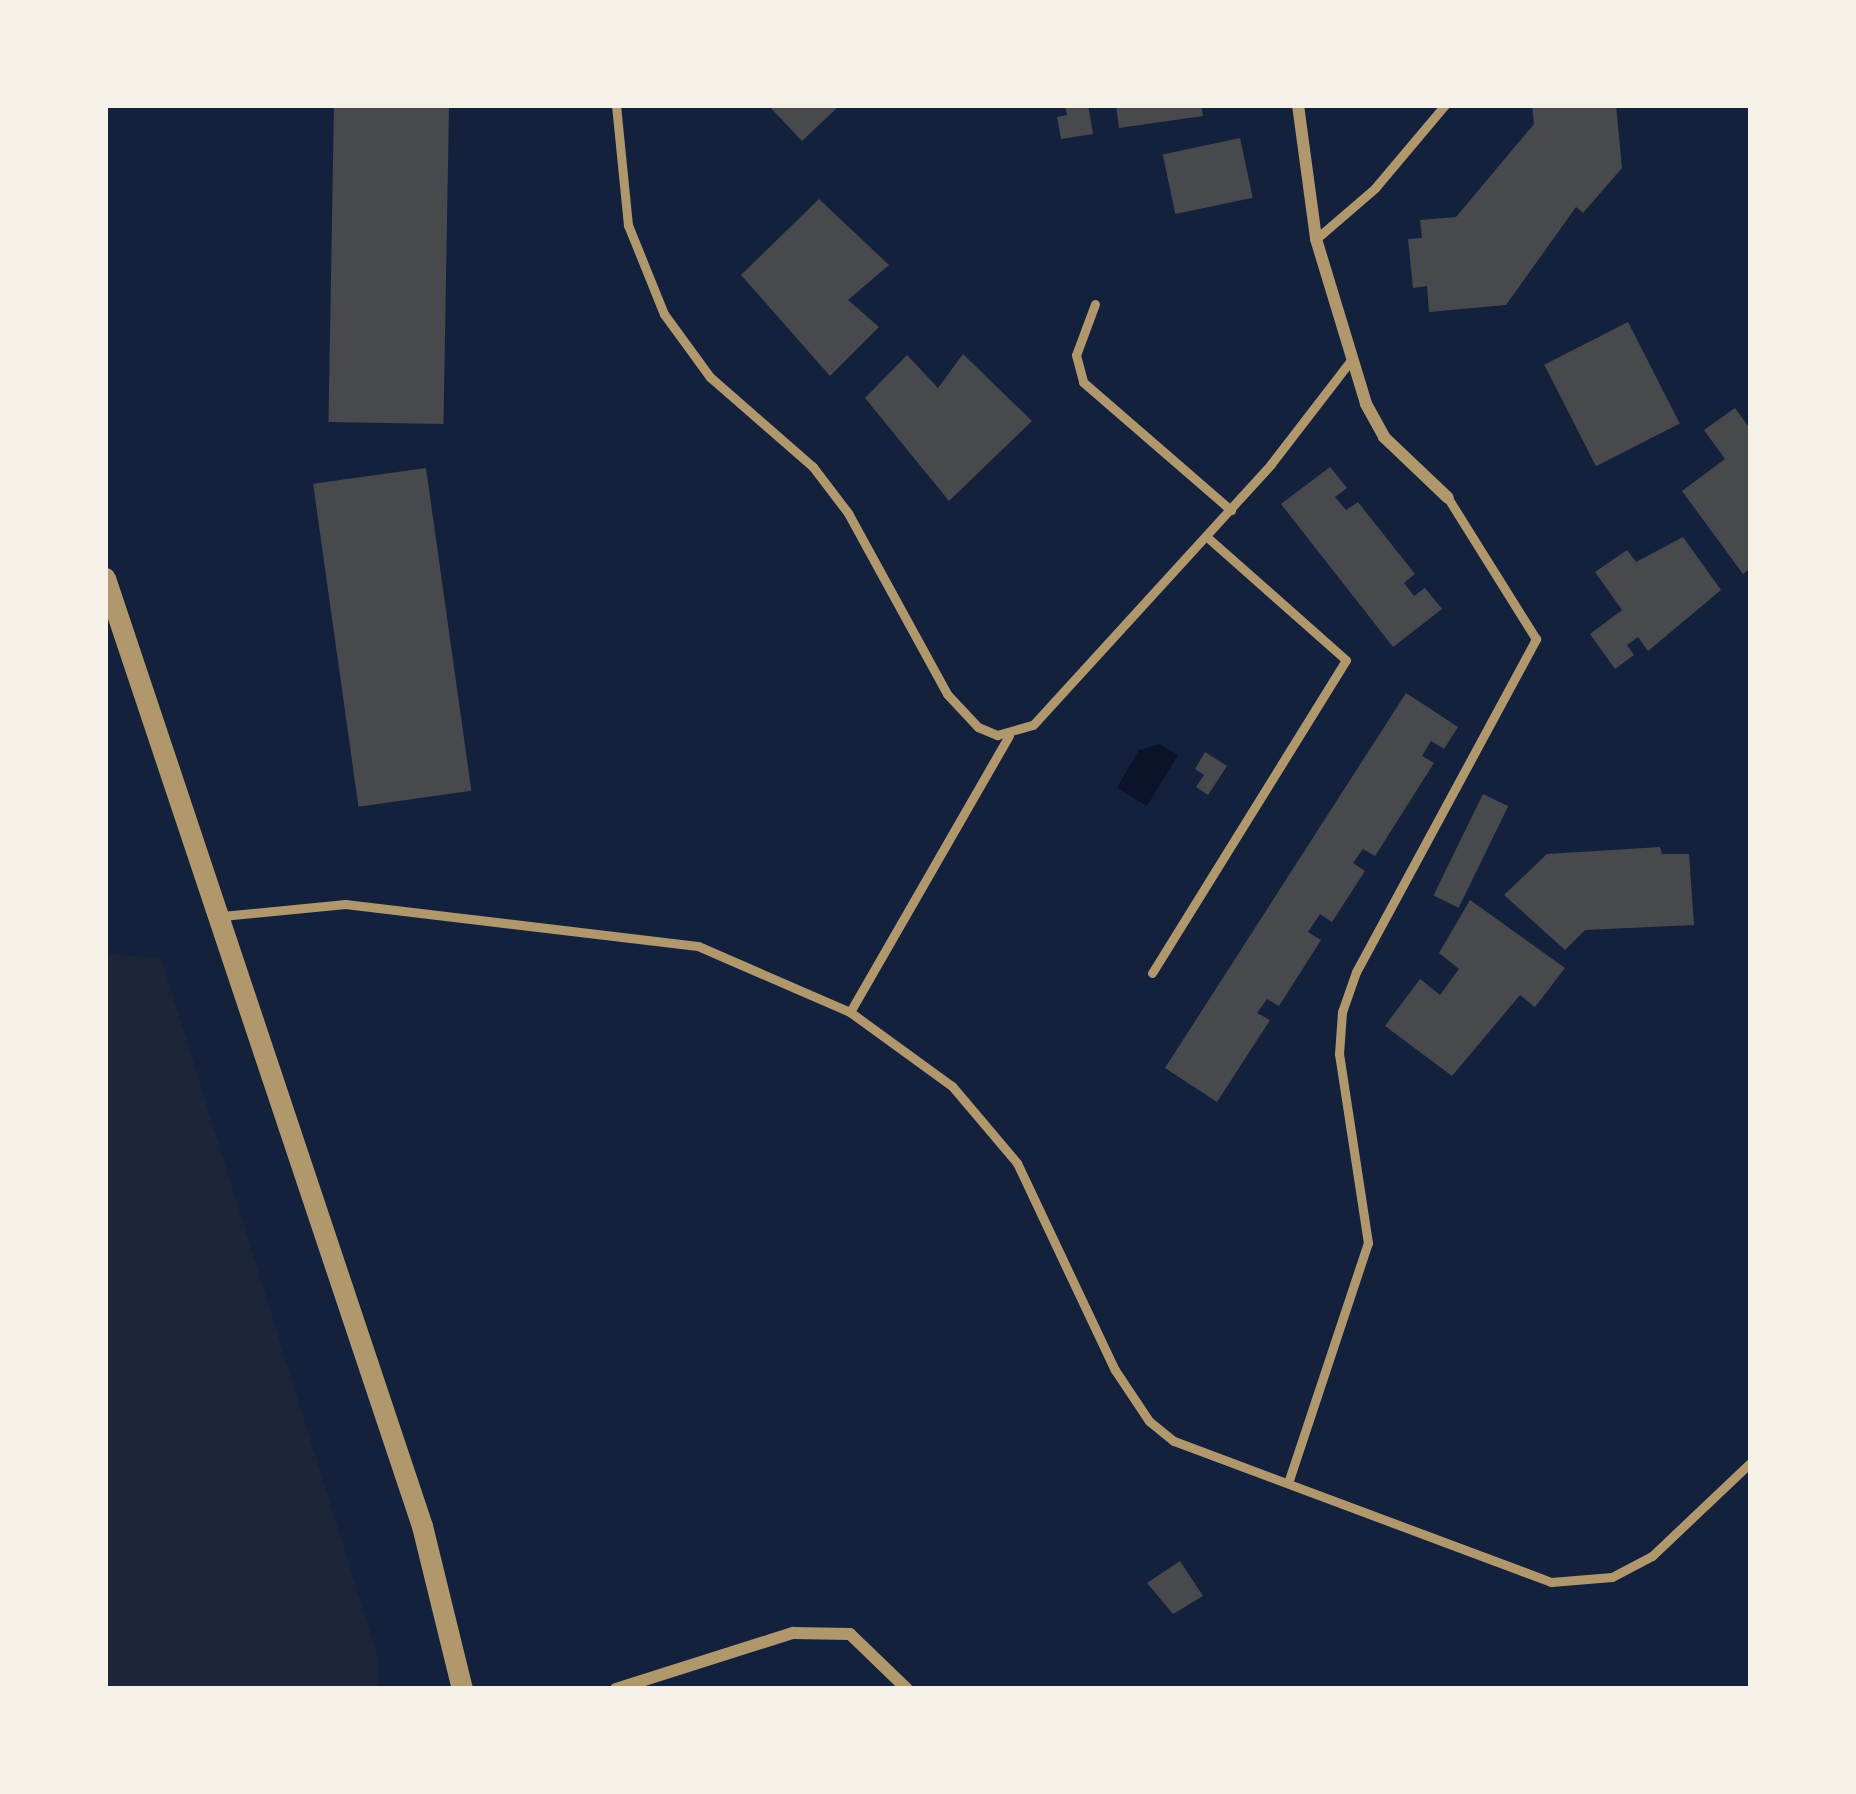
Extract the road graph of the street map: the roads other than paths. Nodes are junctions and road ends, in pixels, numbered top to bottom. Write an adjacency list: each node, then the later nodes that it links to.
1 (616, 105): 11 (lane)
2 (1298, 105): 4 (street)
3 (1445, 105): 4 (lane)
4 (1316, 239): 6 (street)
5 (1095, 304): 8 (lane)
6 (1351, 359): 7 (street); 8 (lane)
7 (1448, 498): 16 (lane)
8 (1231, 510): 9 (lane)
9 (1207, 536): 11 (lane); 13 (lane)
10 (105, 578): 12 (street)
11 (1009, 735): 14 (lane)
12 (222, 916): 14 (lane); 17 (street)
13 (1152, 974)
14 (850, 1012): 16 (lane)
15 (1751, 1462): 16 (lane)
16 (1288, 1484)
17 (462, 1689)
18 (616, 1689): 19 (street)
19 (907, 1689)

